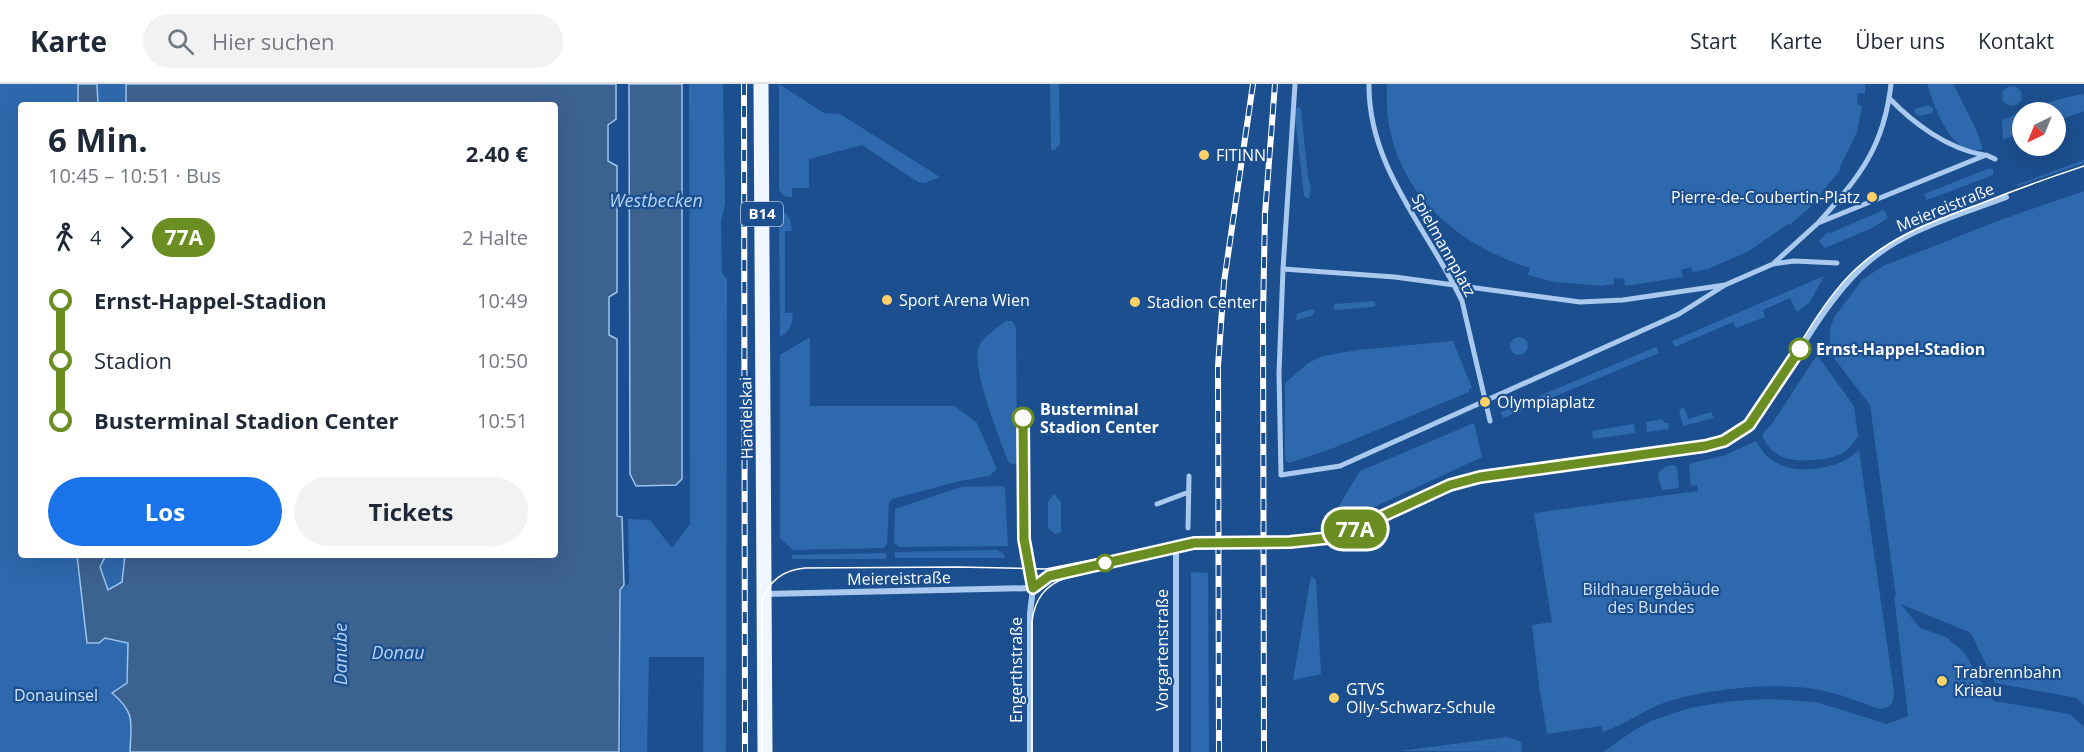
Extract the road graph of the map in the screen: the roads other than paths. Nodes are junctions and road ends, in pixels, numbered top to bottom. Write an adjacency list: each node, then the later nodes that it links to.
1 (761, 84): 23 (main road, Handelskai / B14)
2 (1295, 84): 12 (street)
3 (1370, 84): 13 (street, Spielmannplatz)
4 (1891, 84): 5 (street)
5 (1889, 98): 6 (street); 9 (street)
6 (1986, 155): 7 (street); 9 (street)
7 (1995, 159)
8 (2006, 197): 21 (street, Meiereistraße)
9 (1818, 223): 11 (street)
10 (1837, 263): 11 (street)
11 (1773, 264): 14 (street)
12 (1284, 269): 13 (street); 15 (street)
13 (1454, 284): 14 (street); 15 (street, Spielmannplatz)
14 (1725, 285): 15 (street)
15 (1485, 402): 16 (street, Spielmannplatz)
16 (1490, 421)
17 (1189, 476): 18 (street)
18 (1189, 492): 19 (street); 20 (street)
19 (1157, 504)
20 (1188, 528)
21 (1176, 547): 22 (street); 26 (street, Vorgartenstraße)
22 (1033, 588): 23 (street, Meiereistraße); 25 (street, Engerthstraße)
23 (765, 594): 24 (main road, Handelskai / B14)
24 (765, 752)
25 (1030, 752)
26 (1176, 752)

